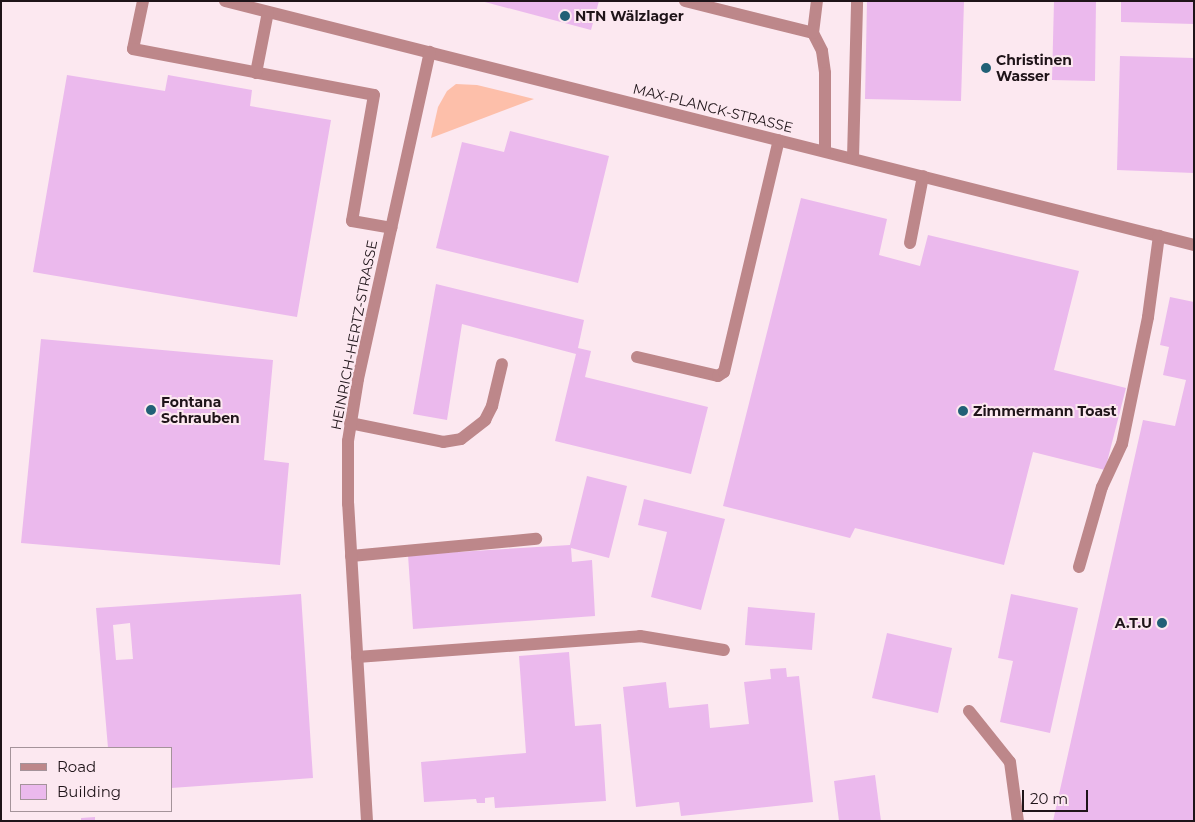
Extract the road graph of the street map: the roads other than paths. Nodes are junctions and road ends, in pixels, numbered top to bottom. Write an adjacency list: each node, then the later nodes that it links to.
1 (144, 1): 9 (street)
2 (225, 1): 6 (street, MAX-PLANCK-STRASSE)
3 (685, 1): 7 (street)
4 (817, 1): 7 (street)
5 (857, 1): 12 (street)
6 (268, 12): 8 (street, MAX-PLANCK-STRASSE); 9 (street)
7 (813, 33): 11 (street)
8 (430, 52): 10 (street, MAX-PLANCK-STRASSE); 14 (street, HEINRICH-HERTZ-STRASSE)
9 (256, 72): 14 (street)
10 (779, 140): 11 (street, MAX-PLANCK-STRASSE); 18 (street)
11 (825, 151): 12 (street, MAX-PLANCK-STRASSE)
12 (853, 158): 13 (street, MAX-PLANCK-STRASSE)
13 (923, 176): 15 (street, MAX-PLANCK-STRASSE); 16 (street)
14 (391, 228): 20 (street, HEINRICH-HERTZ-STRASSE)
15 (1159, 236): 17 (street, MAX-PLANCK-STRASSE); 23 (street)
16 (910, 243)
17 (1194, 245)
18 (637, 357)
19 (502, 364): 20 (street)
20 (350, 424): 22 (street, HEINRICH-HERTZ-STRASSE)
21 (536, 539): 22 (street)
22 (351, 556): 25 (street, HEINRICH-HERTZ-STRASSE)
23 (1079, 567)
24 (724, 650): 25 (street)
25 (357, 657): 27 (street, HEINRICH-HERTZ-STRASSE)
26 (969, 711): 28 (street)
27 (367, 821)
28 (1018, 821)

